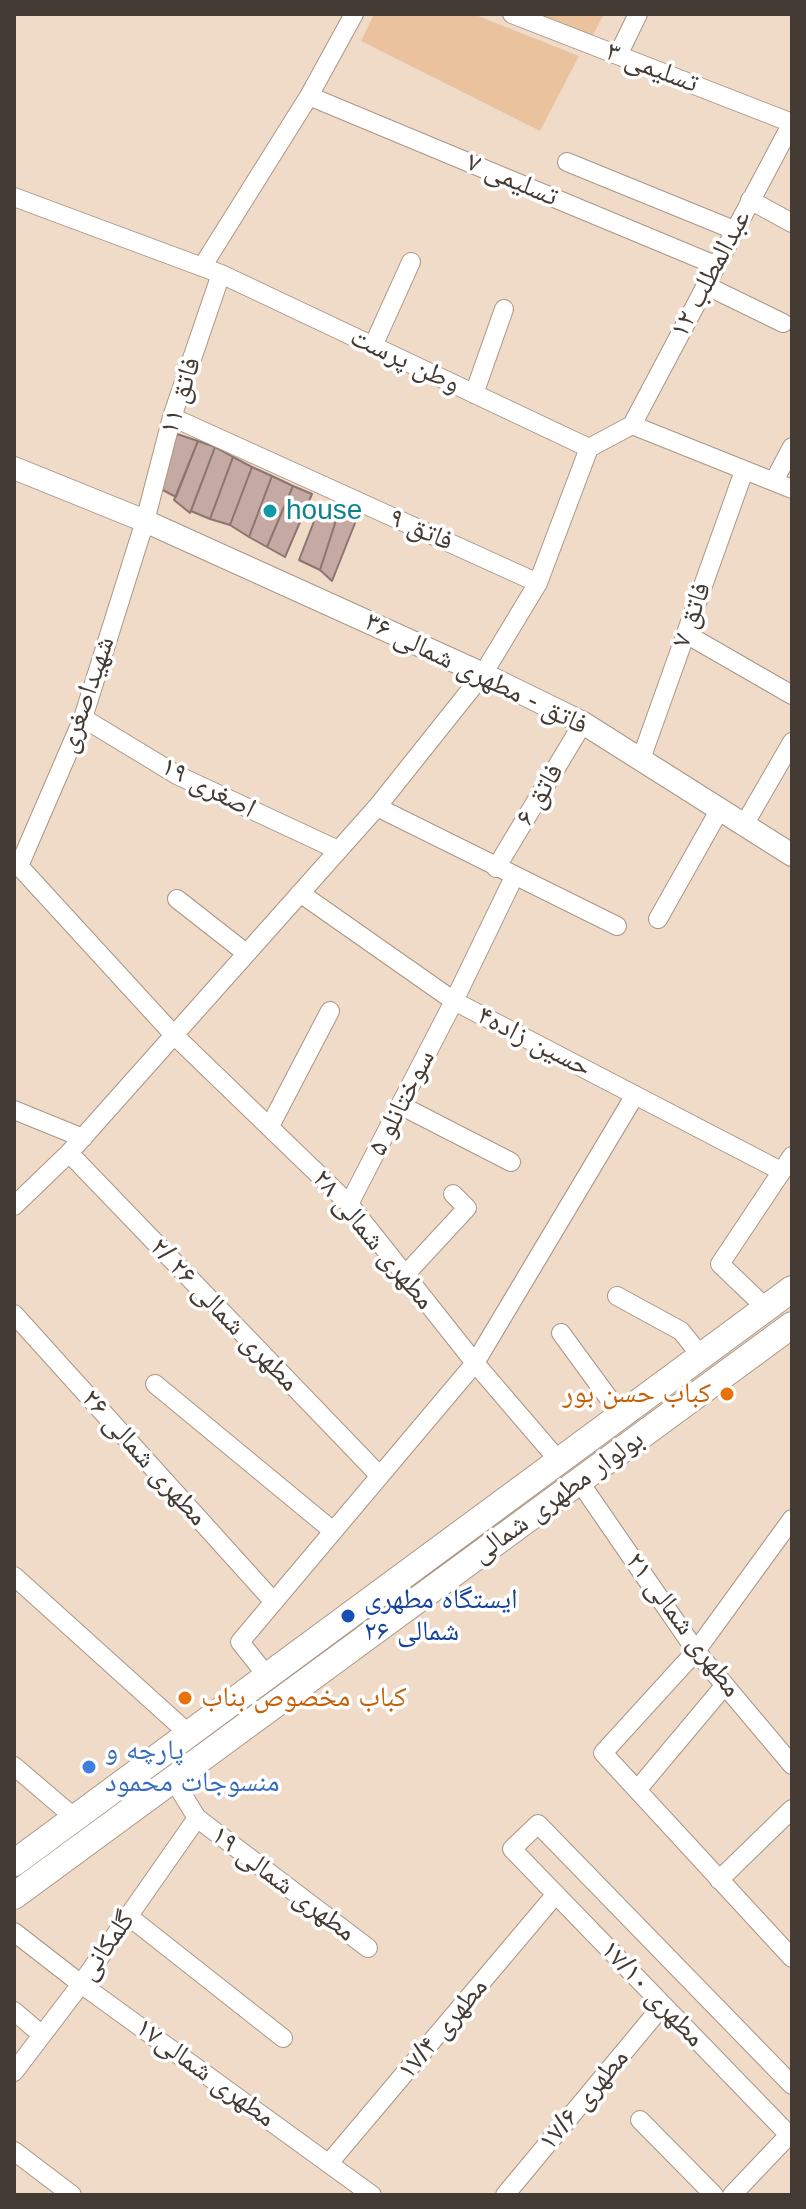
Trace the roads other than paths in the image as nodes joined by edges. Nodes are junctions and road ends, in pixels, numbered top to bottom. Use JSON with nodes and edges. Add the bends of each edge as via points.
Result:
{"nodes":[{"id":1,"x":354,"y":14,"type":"edge"},
{"id":2,"x":512,"y":14,"type":"edge"},
{"id":3,"x":638,"y":14,"type":"edge"},
{"id":4,"x":618,"y":55,"type":"junction"},
{"id":5,"x":309,"y":96,"type":"junction"},
{"id":6,"x":792,"y":123,"type":"edge"},
{"id":7,"x":567,"y":162,"type":"dead end"},
{"id":8,"x":14,"y":197,"type":"edge"},
{"id":9,"x":750,"y":200,"type":"junction"},
{"id":10,"x":792,"y":223,"type":"edge"},
{"id":11,"x":734,"y":230,"type":"junction"},
{"id":12,"x":411,"y":262,"type":"dead end"},
{"id":13,"x":715,"y":265,"type":"junction"},
{"id":14,"x":202,"y":267,"type":"junction"},
{"id":15,"x":221,"y":274,"type":"junction"},
{"id":16,"x":705,"y":285,"type":"junction"},
{"id":17,"x":504,"y":309,"type":"dead end"},
{"id":18,"x":783,"y":323,"type":"dead end"},
{"id":19,"x":373,"y":346,"type":"junction"},
{"id":20,"x":474,"y":394,"type":"junction"},
{"id":21,"x":172,"y":417,"type":"junction"},
{"id":22,"x":632,"y":425,"type":"junction"},
{"id":23,"x":792,"y":447,"type":"edge"},
{"id":24,"x":589,"y":448,"type":"junction"},
{"id":25,"x":14,"y":452,"type":"edge"},
{"id":26,"x":14,"y":468,"type":"edge"},
{"id":27,"x":744,"y":471,"type":"junction"},
{"id":28,"x":774,"y":481,"type":"junction"},
{"id":29,"x":792,"y":489,"type":"edge"},
{"id":30,"x":145,"y":521,"type":"junction"},
{"id":31,"x":538,"y":583,"type":"junction"},
{"id":32,"x":686,"y":634,"type":"junction"},
{"id":33,"x":483,"y":674,"type":"junction"},
{"id":34,"x":792,"y":695,"type":"edge"},
{"id":35,"x":83,"y":718,"type":"junction"},
{"id":36,"x":583,"y":723,"type":"junction"},
{"id":37,"x":792,"y":742,"type":"edge"},
{"id":38,"x":641,"y":759,"type":"junction"},
{"id":39,"x":377,"y":807,"type":"junction"},
{"id":40,"x":720,"y":809,"type":"junction"},
{"id":41,"x":744,"y":825,"type":"junction"},
{"id":42,"x":338,"y":850,"type":"junction"},
{"id":43,"x":792,"y":855,"type":"edge"},
{"id":44,"x":19,"y":866,"type":"joint"},
{"id":45,"x":496,"y":868,"type":"junction"},
{"id":46,"x":514,"y":877,"type":"junction"},
{"id":47,"x":300,"y":893,"type":"junction"},
{"id":48,"x":177,"y":899,"type":"dead end"},
{"id":49,"x":658,"y":919,"type":"dead end"},
{"id":50,"x":617,"y":926,"type":"dead end"},
{"id":51,"x":246,"y":953,"type":"junction"},
{"id":52,"x":454,"y":1001,"type":"junction"},
{"id":53,"x":330,"y":1011,"type":"dead end"},
{"id":54,"x":173,"y":1034,"type":"junction"},
{"id":55,"x":635,"y":1095,"type":"junction"},
{"id":56,"x":400,"y":1105,"type":"junction"},
{"id":57,"x":14,"y":1110,"type":"edge"},
{"id":58,"x":270,"y":1126,"type":"junction"},
{"id":59,"x":83,"y":1138,"type":"junction"},
{"id":60,"x":69,"y":1153,"type":"junction"},
{"id":61,"x":511,"y":1162,"type":"dead end"},
{"id":62,"x":787,"y":1164,"type":"edge"},
{"id":63,"x":453,"y":1194,"type":"dead end"},
{"id":64,"x":349,"y":1204,"type":"junction"},
{"id":65,"x":14,"y":1206,"type":"edge"},
{"id":66,"x":405,"y":1275,"type":"junction"},
{"id":67,"x":792,"y":1289,"type":"edge"},
{"id":68,"x":617,"y":1296,"type":"dead end"},
{"id":69,"x":766,"y":1308,"type":"junction"},
{"id":70,"x":14,"y":1314,"type":"edge"},
{"id":71,"x":791,"y":1328,"type":"edge"},
{"id":72,"x":561,"y":1333,"type":"dead end"},
{"id":73,"x":701,"y":1356,"type":"junction"},
{"id":74,"x":475,"y":1363,"type":"junction"},
{"id":75,"x":155,"y":1384,"type":"dead end"},
{"id":76,"x":621,"y":1415,"type":"junction"},
{"id":77,"x":559,"y":1461,"type":"junction"},
{"id":78,"x":380,"y":1476,"type":"junction"},
{"id":79,"x":579,"y":1481,"type":"junction"},
{"id":80,"x":792,"y":1519,"type":"edge"},
{"id":81,"x":333,"y":1531,"type":"junction"},
{"id":82,"x":14,"y":1576,"type":"edge"},
{"id":83,"x":274,"y":1602,"type":"junction"},
{"id":84,"x":696,"y":1651,"type":"junction"},
{"id":85,"x":267,"y":1676,"type":"junction"},
{"id":86,"x":725,"y":1685,"type":"junction"},
{"id":87,"x":189,"y":1734,"type":"junction"},
{"id":88,"x":792,"y":1765,"type":"edge"},
{"id":89,"x":14,"y":1766,"type":"edge"},
{"id":90,"x":173,"y":1779,"type":"junction"},
{"id":91,"x":637,"y":1790,"type":"junction"},
{"id":92,"x":792,"y":1809,"type":"edge"},
{"id":93,"x":75,"y":1818,"type":"junction"},
{"id":94,"x":197,"y":1818,"type":"junction"},
{"id":95,"x":14,"y":1863,"type":"edge"},
{"id":96,"x":719,"y":1880,"type":"junction"},
{"id":97,"x":556,"y":1894,"type":"junction"},
{"id":98,"x":14,"y":1896,"type":"edge"},
{"id":99,"x":127,"y":1915,"type":"junction"},
{"id":100,"x":14,"y":1932,"type":"edge"},
{"id":101,"x":788,"y":1946,"type":"edge"},
{"id":102,"x":368,"y":1948,"type":"dead end"},
{"id":103,"x":81,"y":1984,"type":"junction"},
{"id":104,"x":663,"y":2005,"type":"junction"},
{"id":105,"x":14,"y":2011,"type":"edge"},
{"id":106,"x":42,"y":2035,"type":"junction"},
{"id":107,"x":283,"y":2038,"type":"dead end"},
{"id":108,"x":14,"y":2072,"type":"edge"},
{"id":109,"x":792,"y":2085,"type":"edge"},
{"id":110,"x":640,"y":2120,"type":"dead end"},
{"id":111,"x":791,"y":2136,"type":"edge"},
{"id":112,"x":14,"y":2151,"type":"edge"},
{"id":113,"x":329,"y":2163,"type":"junction"},
{"id":114,"x":72,"y":2195,"type":"edge"},
{"id":115,"x":372,"y":2195,"type":"edge"},
{"id":116,"x":505,"y":2195,"type":"edge"},
{"id":117,"x":714,"y":2195,"type":"edge"},
{"id":118,"x":732,"y":2195,"type":"edge"}],
"edges":[{"from":1,"to":5,"type":"street"},
{"from":2,"to":4,"type":"street","name":"تسلیمی ۳"},
{"from":3,"to":4,"type":"street"},
{"from":4,"to":6,"type":"street","name":"تسلیمی ۳"},
{"from":5,"to":13,"type":"street","name":"تسلیمی ۷"},
{"from":5,"to":14,"type":"street"},
{"from":6,"to":9,"type":"street","name":"عبدالمطلب ۱۲"},
{"from":7,"to":11,"type":"street"},
{"from":8,"to":14,"type":"street","name":"وطن پرست"},
{"from":9,"to":10,"type":"street"},
{"from":9,"to":11,"type":"street","name":"عبدالمطلب ۱۲"},
{"from":11,"to":13,"type":"street","name":"عبدالمطلب ۱۲"},
{"from":12,"to":19,"type":"street"},
{"from":13,"to":16,"type":"street","name":"عبدالمطلب ۱۲"},
{"from":14,"to":15,"type":"street","name":"وطن پرست"},
{"from":15,"to":19,"type":"street","name":"وطن پرست"},
{"from":15,"to":21,"type":"street","name":"فاتق ۱۱"},
{"from":16,"to":18,"type":"street"},
{"from":16,"to":22,"type":"street","name":"عبدالمطلب ۱۲"},
{"from":17,"to":20,"type":"street"},
{"from":19,"to":20,"type":"street","name":"وطن پرست"},
{"from":20,"to":24,"type":"street","name":"وطن پرست"},
{"from":21,"to":30,"type":"street","name":"فاتق ۱۱"},
{"from":21,"to":31,"type":"street","name":"فاتق ۹"},
{"from":22,"to":24,"type":"street"},
{"from":22,"to":27,"type":"street"},
{"from":23,"to":28,"type":"street"},
{"from":24,"to":31,"type":"street"},
{"from":25,"to":30,"type":"street"},
{"from":26,"to":30,"type":"street"},
{"from":27,"to":28,"type":"street"},
{"from":27,"to":32,"type":"street","name":"فاتق ۷"},
{"from":28,"to":29,"type":"street"},
{"from":30,"to":33,"type":"street","name":"فاتق - مطهری شمالی ۳۶"},
{"from":30,"to":35,"type":"street","name":"شهیداصغری"},
{"from":31,"to":33,"type":"street"},
{"from":32,"to":34,"type":"street"},
{"from":32,"to":38,"type":"street","name":"فاتق ۷"},
{"from":33,"to":36,"type":"street","name":"فاتق - مطهری شمالی ۳۶"},
{"from":33,"to":39,"type":"street"},
{"from":35,"to":42,"type":"street","name":"اصغری ۱۹","via":[[177,775]]},
{"from":35,"to":44,"type":"street","name":"شهیداصغری"},
{"from":36,"to":38,"type":"street","name":"فاتق - مطهری شمالی ۳۶"},
{"from":36,"to":45,"type":"street","name":"فاتق ۶"},
{"from":37,"to":41,"type":"street"},
{"from":38,"to":40,"type":"street","name":"فاتق - مطهری شمالی ۳۶"},
{"from":39,"to":42,"type":"street"},
{"from":39,"to":45,"type":"street"},
{"from":40,"to":41,"type":"street","name":"فاتق - مطهری شمالی ۳۶"},
{"from":40,"to":49,"type":"street"},
{"from":41,"to":43,"type":"street","name":"فاتق - مطهری شمالی ۳۶"},
{"from":42,"to":47,"type":"street"},
{"from":44,"to":54,"type":"street","name":"مطهری شمالی ۲۸"},
{"from":45,"to":46,"type":"street"},
{"from":46,"to":50,"type":"street"},
{"from":46,"to":52,"type":"street","name":"سوختانلو ۵"},
{"from":47,"to":51,"type":"street"},
{"from":47,"to":52,"type":"street","name":"حسین زاده۴"},
{"from":48,"to":51,"type":"street"},
{"from":51,"to":54,"type":"street"},
{"from":52,"to":55,"type":"street","name":"حسین زاده۴"},
{"from":52,"to":56,"type":"street","name":"سوختانلو ۵"},
{"from":53,"to":58,"type":"street"},
{"from":54,"to":58,"type":"street","name":"مطهری شمالی ۲۸"},
{"from":54,"to":59,"type":"street"},
{"from":55,"to":62,"type":"street","name":"حسین زاده۴"},
{"from":55,"to":74,"type":"street"},
{"from":56,"to":61,"type":"street"},
{"from":56,"to":64,"type":"street","name":"سوختانلو ۵"},
{"from":57,"to":59,"type":"street"},
{"from":58,"to":64,"type":"street","name":"مطهری شمالی ۲۸"},
{"from":59,"to":60,"type":"street"},
{"from":60,"to":65,"type":"street"},
{"from":60,"to":78,"type":"street","name":"مطهری شمالی ۲۶ /۲"},
{"from":62,"to":69,"type":"street","via":[[720,1264]]},
{"from":63,"to":66,"type":"street","via":[[467,1208]]},
{"from":64,"to":66,"type":"street","name":"مطهری شمالی ۲۸"},
{"from":66,"to":74,"type":"street","name":"مطهری شمالی ۲۸"},
{"from":67,"to":69,"type":"main road","name":"بولوار مطهری شمالی"},
{"from":68,"to":73,"type":"street","via":[[681,1331]]},
{"from":69,"to":73,"type":"main road","name":"بولوار مطهری شمالی"},
{"from":70,"to":83,"type":"street","name":"مطهری شمالی ۲۶"},
{"from":71,"to":79,"type":"main road","name":"بولوار مطهری شمالی"},
{"from":72,"to":76,"type":"street"},
{"from":73,"to":76,"type":"main road","name":"بولوار مطهری شمالی"},
{"from":74,"to":77,"type":"street","name":"مطهری شمالی ۲۸"},
{"from":74,"to":78,"type":"street"},
{"from":75,"to":81,"type":"street"},
{"from":76,"to":77,"type":"main road","name":"بولوار مطهری شمالی"},
{"from":77,"to":85,"type":"main road","name":"بولوار مطهری شمالی"},
{"from":78,"to":81,"type":"street"},
{"from":79,"to":84,"type":"street","name":"مطهری شمالی ۲۱"},
{"from":79,"to":90,"type":"main road","name":"بولوار مطهری شمالی"},
{"from":80,"to":84,"type":"street"},
{"from":81,"to":83,"type":"street"},
{"from":82,"to":87,"type":"street"},
{"from":83,"to":85,"type":"street","via":[[240,1642]]},
{"from":84,"to":86,"type":"street","name":"مطهری شمالی ۲۱"},
{"from":84,"to":91,"type":"street","via":[[603,1753]]},
{"from":85,"to":87,"type":"main road","name":"بولوار مطهری شمالی"},
{"from":86,"to":88,"type":"street","name":"مطهری شمالی ۲۱"},
{"from":86,"to":91,"type":"street"},
{"from":87,"to":93,"type":"main road","name":"بولوار مطهری شمالی"},
{"from":89,"to":93,"type":"street"},
{"from":90,"to":94,"type":"street","name":"مطهری شمالی ۱۹"},
{"from":90,"to":98,"type":"main road","name":"بولوار مطهری شمالی"},
{"from":91,"to":96,"type":"street"},
{"from":92,"to":96,"type":"street"},
{"from":93,"to":95,"type":"main road","name":"بولوار مطهری شمالی"},
{"from":94,"to":99,"type":"street","name":"گلمکانی"},
{"from":94,"to":102,"type":"street","name":"مطهری شمالی ۱۹"},
{"from":96,"to":101,"type":"street"},
{"from":97,"to":104,"type":"street","name":"مطهری ۱۷/۱۰"},
{"from":97,"to":109,"type":"street","name":"مطهری ۱۷/۱۰","via":[[512,1849],[538,1824]]},
{"from":97,"to":113,"type":"street","name":"مطهری ۱۷/۴"},
{"from":99,"to":103,"type":"street","name":"گلمکانی"},
{"from":99,"to":107,"type":"street"},
{"from":100,"to":103,"type":"street","name":"مطهری شمالی۱۷"},
{"from":103,"to":106,"type":"street","name":"گلمکانی"},
{"from":103,"to":113,"type":"street","name":"مطهری شمالی۱۷"},
{"from":104,"to":111,"type":"street","name":"مطهری ۱۷/۱۰"},
{"from":104,"to":116,"type":"street","name":"مطهری ۱۷/۶"},
{"from":105,"to":106,"type":"street"},
{"from":106,"to":108,"type":"street","name":"گلمکانی"},
{"from":110,"to":117,"type":"street"},
{"from":111,"to":118,"type":"street"},
{"from":112,"to":114,"type":"street"},
{"from":113,"to":115,"type":"street","name":"مطهری شمالی۱۷"}]}
